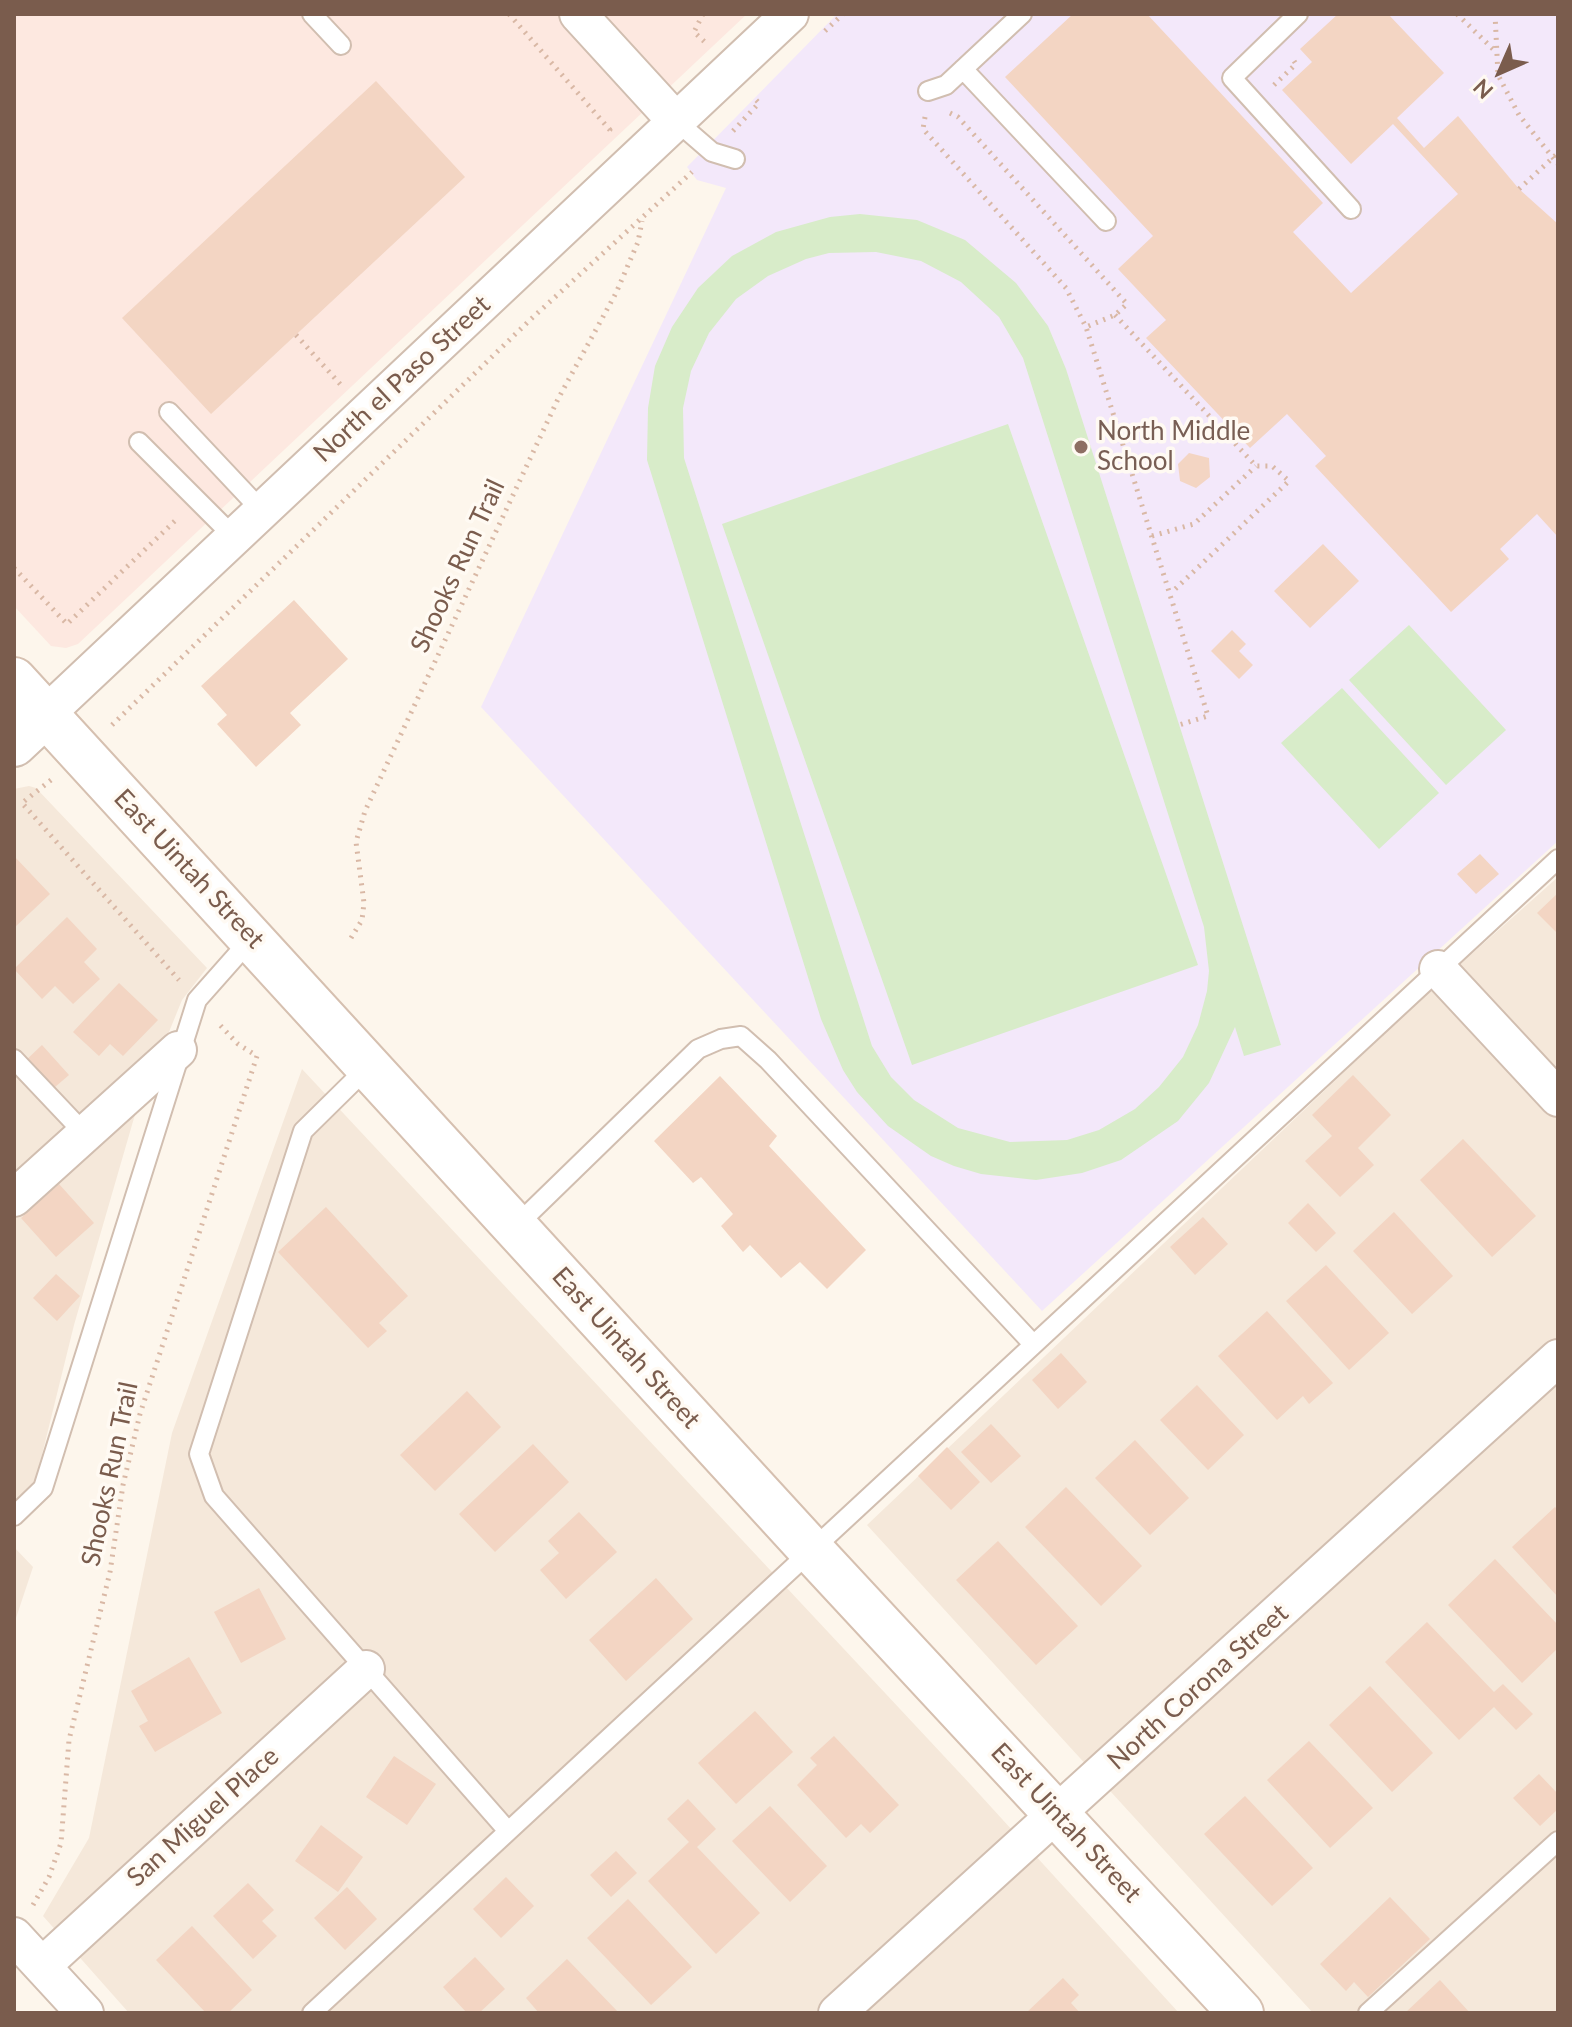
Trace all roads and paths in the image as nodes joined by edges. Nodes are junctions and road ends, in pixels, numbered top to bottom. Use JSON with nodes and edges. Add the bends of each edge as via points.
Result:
{"nodes":[{"id":1,"x":509,"y":14,"type":"edge"},
{"id":2,"x":578,"y":14,"type":"edge"},
{"id":3,"x":790,"y":14,"type":"edge"},
{"id":4,"x":1022,"y":14,"type":"edge"},
{"id":5,"x":1298,"y":14,"type":"edge"},
{"id":6,"x":1457,"y":14,"type":"edge"},
{"id":7,"x":1495,"y":14,"type":"edge"},
{"id":8,"x":704,"y":15,"type":"edge"},
{"id":9,"x":321,"y":17,"type":"edge"},
{"id":10,"x":694,"y":32,"type":"dead end"},
{"id":11,"x":341,"y":45,"type":"dead end"},
{"id":12,"x":1494,"y":50,"type":"junction"},
{"id":13,"x":963,"y":69,"type":"junction"},
{"id":14,"x":928,"y":91,"type":"joint"},
{"id":15,"x":944,"y":110,"type":"dead end"},
{"id":16,"x":675,"y":120,"type":"junction"},
{"id":17,"x":933,"y":120,"type":"dead end"},
{"id":18,"x":923,"y":129,"type":"junction"},
{"id":19,"x":599,"y":141,"type":"dead end"},
{"id":20,"x":1558,"y":153,"type":"edge"},
{"id":21,"x":1552,"y":158,"type":"junction"},
{"id":22,"x":735,"y":159,"type":"dead end"},
{"id":23,"x":1558,"y":164,"type":"edge"},
{"id":24,"x":1519,"y":189,"type":"dead end"},
{"id":25,"x":1351,"y":209,"type":"dead end"},
{"id":26,"x":1106,"y":221,"type":"dead end"},
{"id":27,"x":1115,"y":315,"type":"junction"},
{"id":28,"x":1086,"y":327,"type":"junction"},
{"id":29,"x":296,"y":335,"type":"dead end"},
{"id":30,"x":352,"y":374,"type":"dead end"},
{"id":31,"x":341,"y":385,"type":"junction"},
{"id":32,"x":329,"y":396,"type":"dead end"},
{"id":33,"x":169,"y":412,"type":"dead end"},
{"id":34,"x":139,"y":442,"type":"dead end"},
{"id":35,"x":1256,"y":466,"type":"junction"},
{"id":36,"x":196,"y":500,"type":"junction"},
{"id":37,"x":262,"y":511,"type":"junction"},
{"id":38,"x":1152,"y":536,"type":"junction"},
{"id":39,"x":234,"y":537,"type":"junction"},
{"id":40,"x":14,"y":568,"type":"edge"},
{"id":41,"x":1171,"y":593,"type":"junction"},
{"id":42,"x":14,"y":680,"type":"edge"},
{"id":43,"x":45,"y":715,"type":"junction"},
{"id":44,"x":1179,"y":725,"type":"dead end"},
{"id":45,"x":14,"y":744,"type":"edge"},
{"id":46,"x":81,"y":752,"type":"junction"},
{"id":47,"x":1558,"y":859,"type":"edge"},
{"id":48,"x":252,"y":937,"type":"junction"},
{"id":49,"x":351,"y":938,"type":"dead end"},
{"id":50,"x":1438,"y":969,"type":"junction"},
{"id":51,"x":197,"y":1000,"type":"junction"},
{"id":52,"x":178,"y":1050,"type":"junction"},
{"id":53,"x":14,"y":1059,"type":"edge"},
{"id":54,"x":370,"y":1066,"type":"junction"},
{"id":55,"x":1558,"y":1098,"type":"edge"},
{"id":56,"x":85,"y":1134,"type":"junction"},
{"id":57,"x":14,"y":1198,"type":"edge"},
{"id":58,"x":516,"y":1226,"type":"junction"},
{"id":59,"x":1033,"y":1344,"type":"junction"},
{"id":60,"x":1558,"y":1358,"type":"edge"},
{"id":61,"x":14,"y":1516,"type":"edge"},
{"id":62,"x":811,"y":1550,"type":"junction"},
{"id":63,"x":366,"y":1669,"type":"junction"},
{"id":64,"x":1059,"y":1814,"type":"junction"},
{"id":65,"x":508,"y":1831,"type":"junction"},
{"id":66,"x":1558,"y":1841,"type":"edge"},
{"id":67,"x":23,"y":1921,"type":"edge"},
{"id":68,"x":42,"y":1966,"type":"junction"},
{"id":69,"x":85,"y":2013,"type":"edge"},
{"id":70,"x":312,"y":2013,"type":"edge"},
{"id":71,"x":837,"y":2013,"type":"edge"},
{"id":72,"x":1241,"y":2013,"type":"edge"},
{"id":73,"x":1368,"y":2013,"type":"edge"}],
"edges":[{"from":1,"to":19,"type":"path","via":[[610,130]]},
{"from":2,"to":16,"type":"street"},
{"from":3,"to":16,"type":"street","name":"North el Paso Street"},
{"from":4,"to":13,"type":"lane"},
{"from":5,"to":25,"type":"lane","via":[[1232,78]]},
{"from":6,"to":12,"type":"path"},
{"from":7,"to":12,"type":"path"},
{"from":8,"to":10,"type":"path"},
{"from":9,"to":11,"type":"lane"},
{"from":12,"to":21,"type":"path","via":[[1508,97]]},
{"from":13,"to":14,"type":"lane","via":[[946,85]]},
{"from":13,"to":26,"type":"lane"},
{"from":14,"to":18,"type":"path"},
{"from":15,"to":27,"type":"path","via":[[958,117],[1127,304]]},
{"from":16,"to":22,"type":"lane","via":[[712,152]]},
{"from":16,"to":37,"type":"street","name":"North el Paso Street"},
{"from":17,"to":18,"type":"path"},
{"from":18,"to":28,"type":"path","via":[[1066,288]]},
{"from":20,"to":21,"type":"path"},
{"from":21,"to":23,"type":"path"},
{"from":21,"to":24,"type":"path"},
{"from":27,"to":28,"type":"path"},
{"from":27,"to":35,"type":"path"},
{"from":28,"to":38,"type":"path"},
{"from":29,"to":31,"type":"path"},
{"from":30,"to":31,"type":"path"},
{"from":31,"to":32,"type":"path"},
{"from":33,"to":37,"type":"lane"},
{"from":34,"to":36,"type":"lane"},
{"from":35,"to":38,"type":"path","via":[[1194,524]]},
{"from":35,"to":41,"type":"path","via":[[1272,466],[1289,481]]},
{"from":36,"to":39,"type":"lane"},
{"from":36,"to":40,"type":"path","via":[[67,624]]},
{"from":37,"to":39,"type":"street","name":"North el Paso Street"},
{"from":38,"to":41,"type":"path"},
{"from":39,"to":43,"type":"street","name":"North el Paso Street"},
{"from":41,"to":44,"type":"path","via":[[1208,716]]},
{"from":42,"to":43,"type":"main road","name":"East Uintah Street"},
{"from":43,"to":45,"type":"main road","name":"North el Paso Street"},
{"from":43,"to":46,"type":"main road","name":"East Uintah Street"},
{"from":46,"to":48,"type":"main road","name":"East Uintah Street"},
{"from":46,"to":49,"type":"path","name":"Shooks Run Trail","via":[[138,703],[531,319],[642,220],[616,293],[558,399],[365,811],[356,842],[364,903],[362,920]]},
{"from":46,"to":51,"type":"path","via":[[22,803]]},
{"from":47,"to":50,"type":"lane"},
{"from":48,"to":51,"type":"lane"},
{"from":48,"to":54,"type":"main road","name":"East Uintah Street"},
{"from":50,"to":55,"type":"street"},
{"from":50,"to":59,"type":"lane"},
{"from":51,"to":52,"type":"lane"},
{"from":51,"to":67,"type":"path","name":"Shooks Run Trail","via":[[238,1044],[257,1056],[140,1414],[110,1572],[69,1740],[61,1843],[49,1877]]},
{"from":52,"to":56,"type":"street"},
{"from":52,"to":61,"type":"lane","via":[[43,1488]]},
{"from":53,"to":56,"type":"lane"},
{"from":54,"to":58,"type":"main road","name":"East Uintah Street"},
{"from":54,"to":63,"type":"lane","via":[[303,1131],[199,1454],[214,1496]]},
{"from":56,"to":57,"type":"street"},
{"from":58,"to":59,"type":"lane","via":[[698,1049],[741,1036]]},
{"from":58,"to":62,"type":"main road","name":"East Uintah Street"},
{"from":59,"to":62,"type":"lane"},
{"from":60,"to":64,"type":"street","name":"North Corona Street"},
{"from":62,"to":64,"type":"main road","name":"East Uintah Street"},
{"from":62,"to":65,"type":"lane"},
{"from":63,"to":65,"type":"lane"},
{"from":63,"to":68,"type":"street","name":"San Miguel Place"},
{"from":64,"to":71,"type":"street","name":"North Corona Street"},
{"from":64,"to":72,"type":"main road","name":"East Uintah Street"},
{"from":65,"to":70,"type":"lane"},
{"from":66,"to":73,"type":"lane"},
{"from":67,"to":68,"type":"street"},
{"from":68,"to":69,"type":"street"}]}
